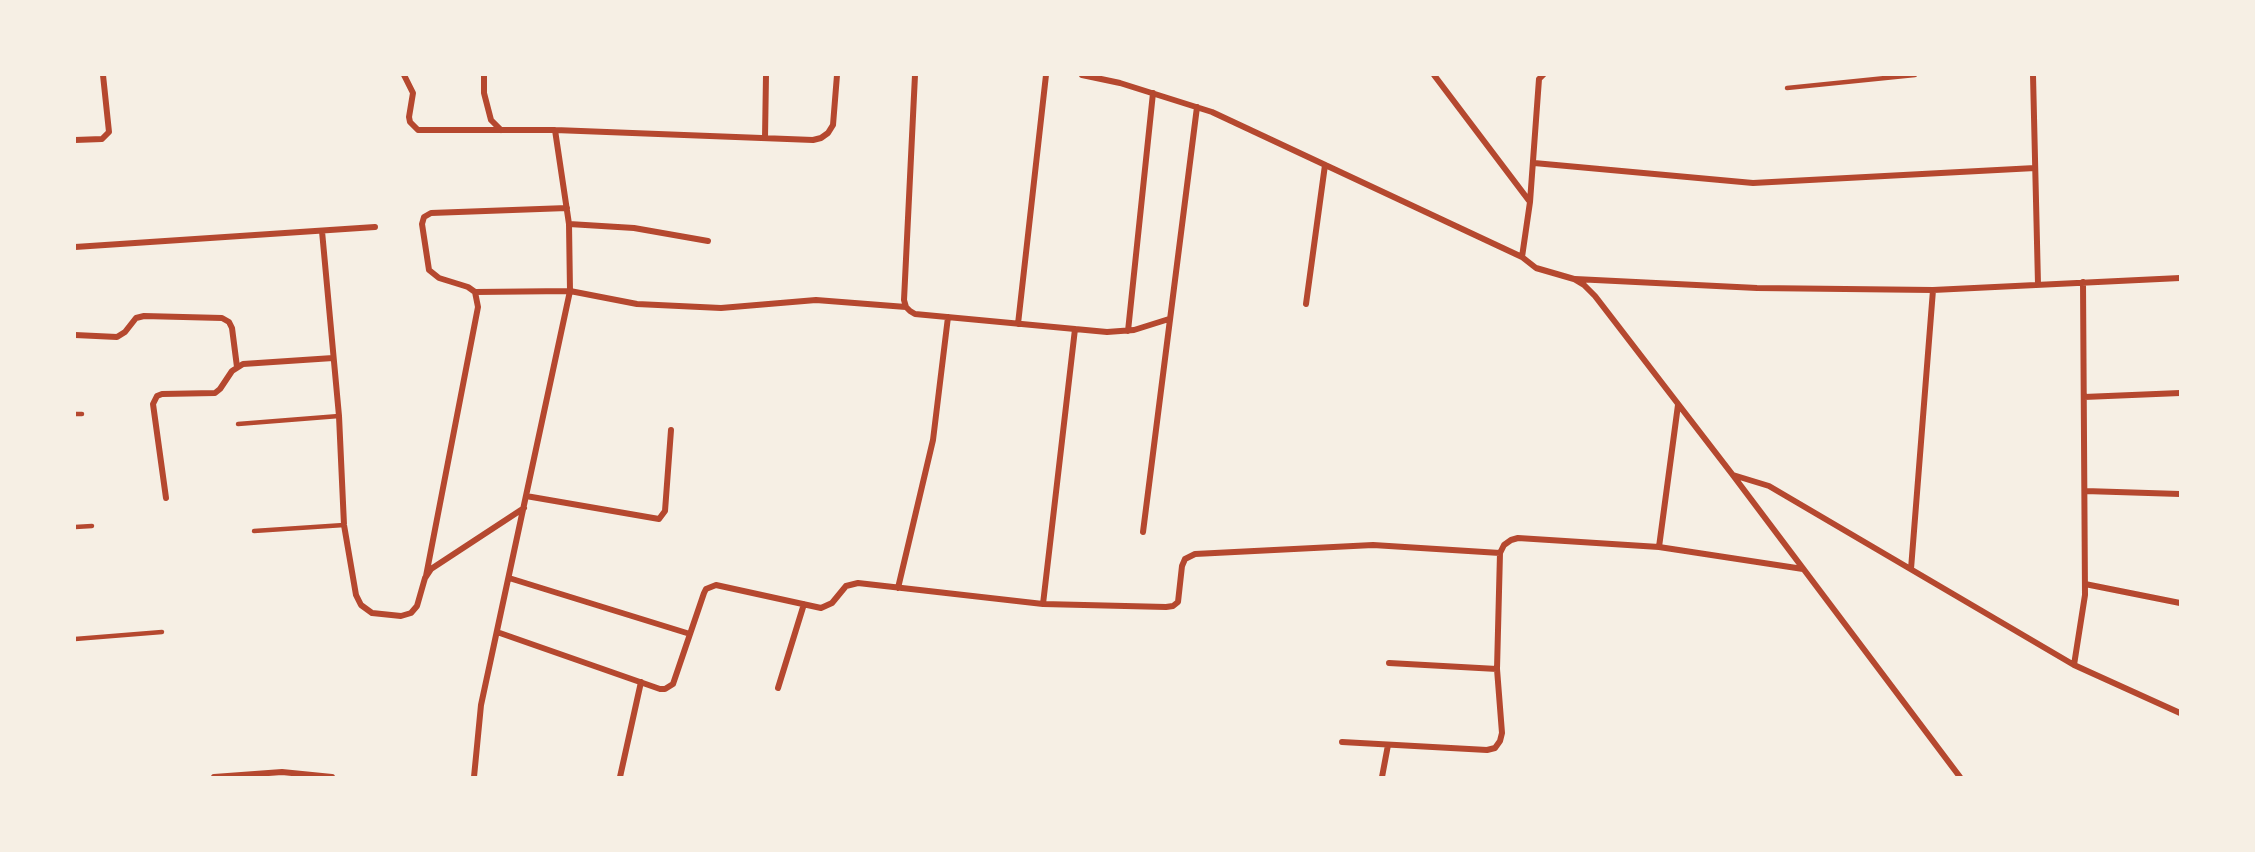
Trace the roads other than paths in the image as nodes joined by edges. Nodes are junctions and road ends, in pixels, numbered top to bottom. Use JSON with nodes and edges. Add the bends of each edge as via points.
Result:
{"nodes":[{"id":1,"x":103,"y":75,"type":"edge"},
{"id":2,"x":404,"y":75,"type":"edge"},
{"id":3,"x":484,"y":75,"type":"edge"},
{"id":4,"x":766,"y":75,"type":"edge"},
{"id":5,"x":837,"y":75,"type":"edge"},
{"id":6,"x":915,"y":75,"type":"edge"},
{"id":7,"x":1046,"y":75,"type":"edge"},
{"id":8,"x":1082,"y":75,"type":"edge"},
{"id":9,"x":1434,"y":75,"type":"edge"},
{"id":10,"x":1543,"y":75,"type":"edge"},
{"id":11,"x":1915,"y":75,"type":"edge"},
{"id":12,"x":2033,"y":75,"type":"edge"},
{"id":13,"x":1108,"y":78,"type":"edge"},
{"id":14,"x":1787,"y":88,"type":"dead end"},
{"id":15,"x":1153,"y":93,"type":"junction"},
{"id":16,"x":1197,"y":107,"type":"junction"},
{"id":17,"x":501,"y":130,"type":"junction"},
{"id":18,"x":555,"y":130,"type":"junction"},
{"id":19,"x":765,"y":138,"type":"junction"},
{"id":20,"x":75,"y":140,"type":"edge"},
{"id":21,"x":1534,"y":163,"type":"junction"},
{"id":22,"x":1325,"y":165,"type":"junction"},
{"id":23,"x":2035,"y":168,"type":"junction"},
{"id":24,"x":1530,"y":202,"type":"junction"},
{"id":25,"x":567,"y":208,"type":"junction"},
{"id":26,"x":569,"y":224,"type":"junction"},
{"id":27,"x":375,"y":227,"type":"dead end"},
{"id":28,"x":322,"y":231,"type":"junction"},
{"id":29,"x":708,"y":241,"type":"dead end"},
{"id":30,"x":75,"y":247,"type":"edge"},
{"id":31,"x":1522,"y":257,"type":"junction"},
{"id":32,"x":2180,"y":278,"type":"edge"},
{"id":33,"x":1574,"y":279,"type":"junction"},
{"id":34,"x":2084,"y":282,"type":"junction"},
{"id":35,"x":2038,"y":284,"type":"junction"},
{"id":36,"x":1933,"y":290,"type":"junction"},
{"id":37,"x":570,"y":291,"type":"junction"},
{"id":38,"x":475,"y":292,"type":"junction"},
{"id":39,"x":1306,"y":304,"type":"dead end"},
{"id":40,"x":906,"y":307,"type":"junction"},
{"id":41,"x":948,"y":317,"type":"junction"},
{"id":42,"x":1170,"y":319,"type":"junction"},
{"id":43,"x":1018,"y":324,"type":"junction"},
{"id":44,"x":1075,"y":329,"type":"junction"},
{"id":45,"x":1128,"y":331,"type":"junction"},
{"id":46,"x":75,"y":335,"type":"edge"},
{"id":47,"x":333,"y":358,"type":"junction"},
{"id":48,"x":237,"y":367,"type":"junction"},
{"id":49,"x":2180,"y":393,"type":"edge"},
{"id":50,"x":2084,"y":397,"type":"junction"},
{"id":51,"x":1678,"y":405,"type":"junction"},
{"id":52,"x":75,"y":414,"type":"edge"},
{"id":53,"x":82,"y":414,"type":"dead end"},
{"id":54,"x":339,"y":416,"type":"junction"},
{"id":55,"x":238,"y":424,"type":"dead end"},
{"id":56,"x":671,"y":430,"type":"dead end"},
{"id":57,"x":1732,"y":474,"type":"junction"},
{"id":58,"x":2085,"y":491,"type":"junction"},
{"id":59,"x":2180,"y":494,"type":"edge"},
{"id":60,"x":526,"y":496,"type":"junction"},
{"id":61,"x":166,"y":498,"type":"dead end"},
{"id":62,"x":524,"y":508,"type":"junction"},
{"id":63,"x":344,"y":525,"type":"junction"},
{"id":64,"x":92,"y":526,"type":"dead end"},
{"id":65,"x":75,"y":527,"type":"edge"},
{"id":66,"x":254,"y":531,"type":"dead end"},
{"id":67,"x":1143,"y":532,"type":"dead end"},
{"id":68,"x":1659,"y":547,"type":"junction"},
{"id":69,"x":1500,"y":553,"type":"junction"},
{"id":70,"x":1911,"y":569,"type":"junction"},
{"id":71,"x":1804,"y":570,"type":"junction"},
{"id":72,"x":425,"y":578,"type":"junction"},
{"id":73,"x":509,"y":578,"type":"junction"},
{"id":74,"x":2085,"y":584,"type":"junction"},
{"id":75,"x":898,"y":588,"type":"junction"},
{"id":76,"x":2180,"y":603,"type":"edge"},
{"id":77,"x":804,"y":604,"type":"junction"},
{"id":78,"x":1043,"y":604,"type":"junction"},
{"id":79,"x":162,"y":632,"type":"dead end"},
{"id":80,"x":497,"y":632,"type":"junction"},
{"id":81,"x":690,"y":634,"type":"junction"},
{"id":82,"x":75,"y":639,"type":"edge"},
{"id":83,"x":1389,"y":663,"type":"dead end"},
{"id":84,"x":2074,"y":665,"type":"junction"},
{"id":85,"x":1497,"y":669,"type":"junction"},
{"id":86,"x":641,"y":682,"type":"junction"},
{"id":87,"x":778,"y":688,"type":"dead end"},
{"id":88,"x":2180,"y":713,"type":"edge"},
{"id":89,"x":1342,"y":742,"type":"dead end"},
{"id":90,"x":1388,"y":745,"type":"junction"},
{"id":91,"x":214,"y":777,"type":"edge"},
{"id":92,"x":332,"y":777,"type":"edge"},
{"id":93,"x":474,"y":777,"type":"edge"},
{"id":94,"x":620,"y":777,"type":"edge"},
{"id":95,"x":1382,"y":777,"type":"edge"},
{"id":96,"x":1960,"y":777,"type":"edge"}],
"edges":[{"from":1,"to":20,"type":"street","via":[[109,132],[102,139]]},
{"from":2,"to":17,"type":"street","via":[[413,93],[409,117],[415,129]]},
{"from":3,"to":17,"type":"street","via":[[491,120]]},
{"from":4,"to":19,"type":"street"},
{"from":5,"to":19,"type":"street","via":[[828,133],[813,140]]},
{"from":6,"to":40,"type":"street"},
{"from":7,"to":43,"type":"street"},
{"from":8,"to":13,"type":"street"},
{"from":9,"to":24,"type":"street"},
{"from":10,"to":21,"type":"street","via":[[1539,80]]},
{"from":11,"to":14,"type":"lane"},
{"from":12,"to":23,"type":"street"},
{"from":13,"to":15,"type":"street"},
{"from":15,"to":16,"type":"street"},
{"from":15,"to":45,"type":"street"},
{"from":16,"to":22,"type":"street"},
{"from":16,"to":42,"type":"street"},
{"from":17,"to":18,"type":"street"},
{"from":18,"to":19,"type":"street"},
{"from":18,"to":25,"type":"street"},
{"from":21,"to":23,"type":"street","via":[[1753,183]]},
{"from":21,"to":24,"type":"street"},
{"from":22,"to":31,"type":"street"},
{"from":22,"to":39,"type":"street"},
{"from":23,"to":35,"type":"street"},
{"from":24,"to":31,"type":"street"},
{"from":25,"to":26,"type":"street"},
{"from":25,"to":38,"type":"street","via":[[431,213],[424,217],[429,270]]},
{"from":26,"to":29,"type":"street","via":[[634,228]]},
{"from":26,"to":37,"type":"street"},
{"from":27,"to":28,"type":"street"},
{"from":28,"to":30,"type":"street"},
{"from":28,"to":47,"type":"street"},
{"from":31,"to":33,"type":"street","via":[[1536,268]]},
{"from":32,"to":34,"type":"street"},
{"from":33,"to":36,"type":"street","via":[[1757,288]]},
{"from":33,"to":51,"type":"street","via":[[1595,296]]},
{"from":34,"to":35,"type":"street"},
{"from":34,"to":50,"type":"street"},
{"from":35,"to":36,"type":"street"},
{"from":36,"to":70,"type":"street"},
{"from":37,"to":38,"type":"street"},
{"from":37,"to":40,"type":"street","via":[[637,304],[721,308],[816,300]]},
{"from":37,"to":60,"type":"street"},
{"from":38,"to":72,"type":"street","via":[[478,306]]},
{"from":40,"to":41,"type":"street","via":[[915,314]]},
{"from":41,"to":43,"type":"street"},
{"from":41,"to":75,"type":"street","via":[[933,440]]},
{"from":42,"to":45,"type":"street"},
{"from":42,"to":67,"type":"street"},
{"from":43,"to":44,"type":"street"},
{"from":44,"to":45,"type":"street"},
{"from":44,"to":78,"type":"street"},
{"from":46,"to":48,"type":"street","via":[[117,337],[136,318],[144,316],[222,318],[232,328]]},
{"from":47,"to":48,"type":"street"},
{"from":47,"to":54,"type":"street"},
{"from":48,"to":61,"type":"street","via":[[215,393],[162,394],[154,399]]},
{"from":49,"to":50,"type":"street"},
{"from":50,"to":58,"type":"street"},
{"from":51,"to":57,"type":"street"},
{"from":51,"to":68,"type":"street"},
{"from":52,"to":53,"type":"lane"},
{"from":54,"to":55,"type":"lane"},
{"from":54,"to":63,"type":"street"},
{"from":56,"to":60,"type":"street","via":[[665,511],[659,519]]},
{"from":57,"to":70,"type":"street","via":[[1769,486]]},
{"from":57,"to":71,"type":"street"},
{"from":58,"to":59,"type":"street"},
{"from":58,"to":74,"type":"street"},
{"from":60,"to":62,"type":"street"},
{"from":62,"to":72,"type":"street","via":[[431,569]]},
{"from":62,"to":73,"type":"street"},
{"from":63,"to":66,"type":"lane"},
{"from":63,"to":72,"type":"street","via":[[356,595],[372,613],[411,613]]},
{"from":64,"to":65,"type":"lane"},
{"from":68,"to":69,"type":"street","via":[[1518,538],[1504,545]]},
{"from":68,"to":71,"type":"street"},
{"from":69,"to":78,"type":"street","via":[[1373,544],[1196,554],[1185,559],[1180,595],[1173,606]]},
{"from":69,"to":85,"type":"street"},
{"from":70,"to":84,"type":"street"},
{"from":71,"to":96,"type":"street"},
{"from":73,"to":80,"type":"street"},
{"from":73,"to":81,"type":"street"},
{"from":74,"to":76,"type":"street"},
{"from":74,"to":84,"type":"street"},
{"from":75,"to":77,"type":"street","via":[[851,584],[827,607]]},
{"from":75,"to":78,"type":"street"},
{"from":77,"to":81,"type":"street","via":[[711,586],[704,592]]},
{"from":77,"to":87,"type":"street"},
{"from":79,"to":82,"type":"lane"},
{"from":80,"to":86,"type":"street"},
{"from":80,"to":93,"type":"street","via":[[481,705]]},
{"from":81,"to":86,"type":"street","via":[[669,687],[660,689]]},
{"from":83,"to":85,"type":"street"},
{"from":84,"to":88,"type":"street"},
{"from":85,"to":90,"type":"street","via":[[1502,733],[1495,748]]},
{"from":86,"to":94,"type":"street"},
{"from":89,"to":90,"type":"street"},
{"from":90,"to":95,"type":"street"},
{"from":91,"to":92,"type":"street","via":[[282,772]]}]}
